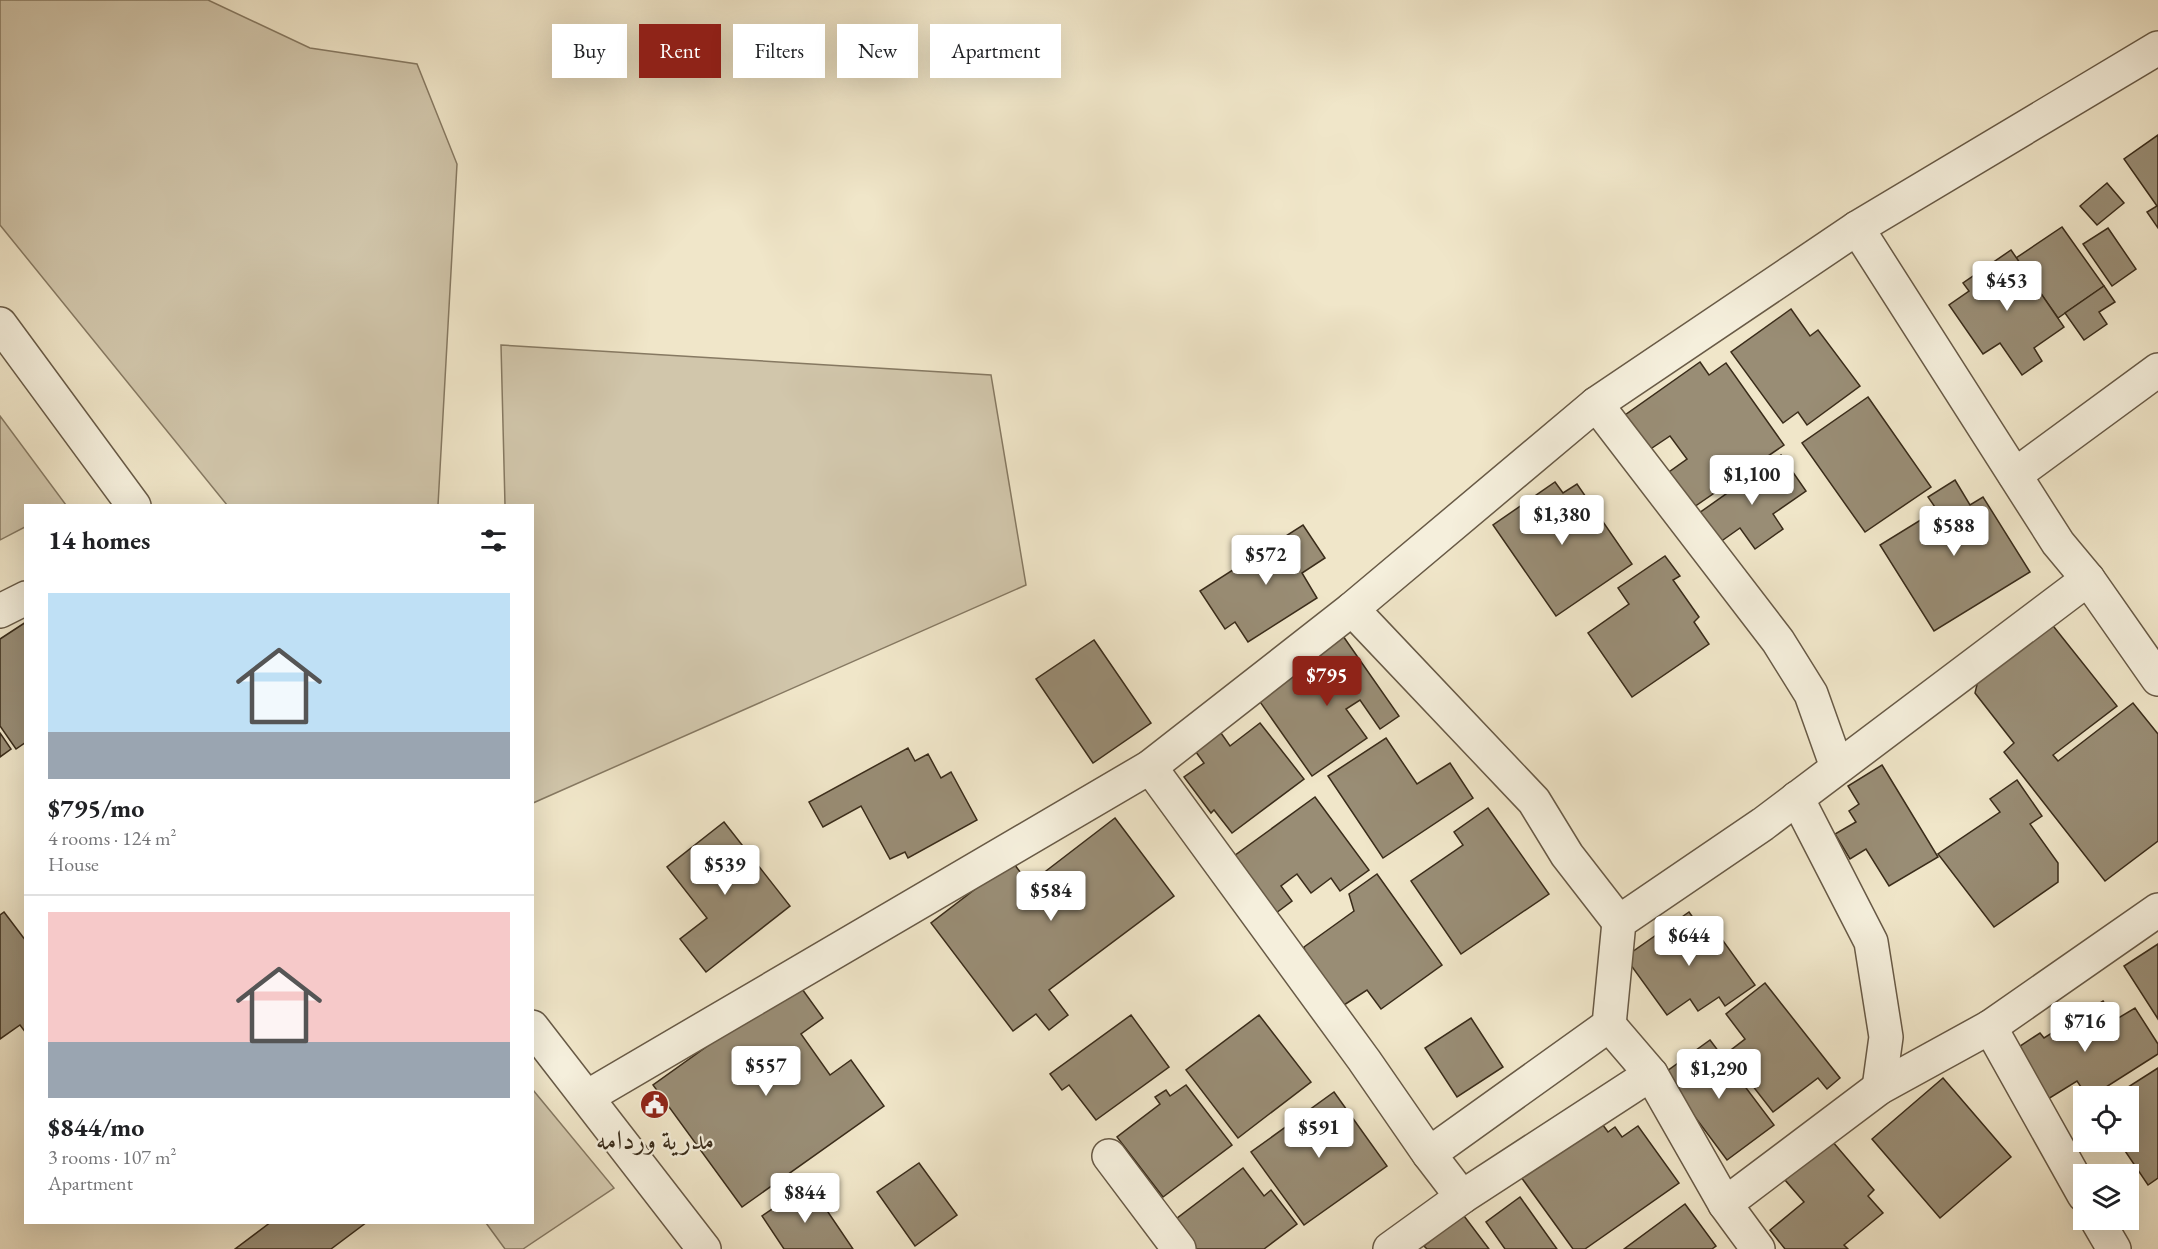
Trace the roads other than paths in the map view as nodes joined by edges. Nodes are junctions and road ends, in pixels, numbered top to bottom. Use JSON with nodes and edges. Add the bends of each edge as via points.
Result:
{"nodes":[{"id":1,"x":2158,"y":48,"type":"edge"},
{"id":2,"x":1857,"y":228,"type":"junction"},
{"id":3,"x":0,"y":324,"type":"edge"},
{"id":4,"x":2158,"y":370,"type":"edge"},
{"id":5,"x":1596,"y":404,"type":"junction"},
{"id":6,"x":2015,"y":475,"type":"junction"},
{"id":7,"x":133,"y":504,"type":"edge"},
{"id":8,"x":2088,"y":579,"type":"junction"},
{"id":9,"x":24,"y":599,"type":"edge"},
{"id":10,"x":1352,"y":609,"type":"junction"},
{"id":11,"x":0,"y":611,"type":"edge"},
{"id":12,"x":2158,"y":679,"type":"edge"},
{"id":13,"x":1150,"y":767,"type":"junction"},
{"id":14,"x":1837,"y":767,"type":"junction"},
{"id":15,"x":1797,"y":798,"type":"junction"},
{"id":16,"x":2158,"y":910,"type":"edge"},
{"id":17,"x":1620,"y":922,"type":"junction"},
{"id":18,"x":1609,"y":1025,"type":"junction"},
{"id":19,"x":1990,"y":1028,"type":"junction"},
{"id":20,"x":534,"y":1030,"type":"edge"},
{"id":21,"x":1651,"y":1074,"type":"junction"},
{"id":22,"x":1879,"y":1088,"type":"junction"},
{"id":23,"x":587,"y":1097,"type":"junction"},
{"id":24,"x":1429,"y":1154,"type":"junction"},
{"id":25,"x":1109,"y":1156,"type":"dead end"},
{"id":26,"x":2073,"y":1175,"type":"edge"},
{"id":27,"x":1462,"y":1197,"type":"junction"},
{"id":28,"x":1725,"y":1204,"type":"junction"},
{"id":29,"x":2103,"y":1230,"type":"edge"},
{"id":30,"x":704,"y":1249,"type":"edge"},
{"id":31,"x":1179,"y":1249,"type":"edge"},
{"id":32,"x":1390,"y":1249,"type":"edge"},
{"id":33,"x":1758,"y":1249,"type":"edge"},
{"id":34,"x":2114,"y":1249,"type":"edge"}],
"edges":[{"from":1,"to":2,"type":"street"},
{"from":2,"to":5,"type":"street"},
{"from":2,"to":6,"type":"street"},
{"from":3,"to":7,"type":"street"},
{"from":4,"to":6,"type":"street"},
{"from":5,"to":10,"type":"street"},
{"from":5,"to":14,"type":"street","via":[[1778,641],[1811,694]]},
{"from":6,"to":8,"type":"street","via":[[2058,543]]},
{"from":8,"to":12,"type":"street"},
{"from":8,"to":14,"type":"street"},
{"from":9,"to":11,"type":"street"},
{"from":10,"to":13,"type":"street"},
{"from":10,"to":17,"type":"street","via":[[1534,801],[1568,855]]},
{"from":13,"to":23,"type":"street"},
{"from":13,"to":24,"type":"street"},
{"from":14,"to":15,"type":"street"},
{"from":15,"to":17,"type":"street"},
{"from":15,"to":22,"type":"street","via":[[1871,942],[1886,1037]]},
{"from":16,"to":19,"type":"street"},
{"from":17,"to":18,"type":"street"},
{"from":18,"to":21,"type":"street"},
{"from":18,"to":24,"type":"street"},
{"from":19,"to":22,"type":"street"},
{"from":19,"to":26,"type":"street"},
{"from":20,"to":23,"type":"street"},
{"from":21,"to":27,"type":"street"},
{"from":21,"to":28,"type":"street"},
{"from":22,"to":28,"type":"street"},
{"from":23,"to":30,"type":"street"},
{"from":24,"to":27,"type":"street"},
{"from":25,"to":31,"type":"street"},
{"from":27,"to":32,"type":"street"},
{"from":28,"to":33,"type":"street"},
{"from":29,"to":34,"type":"street"}]}
